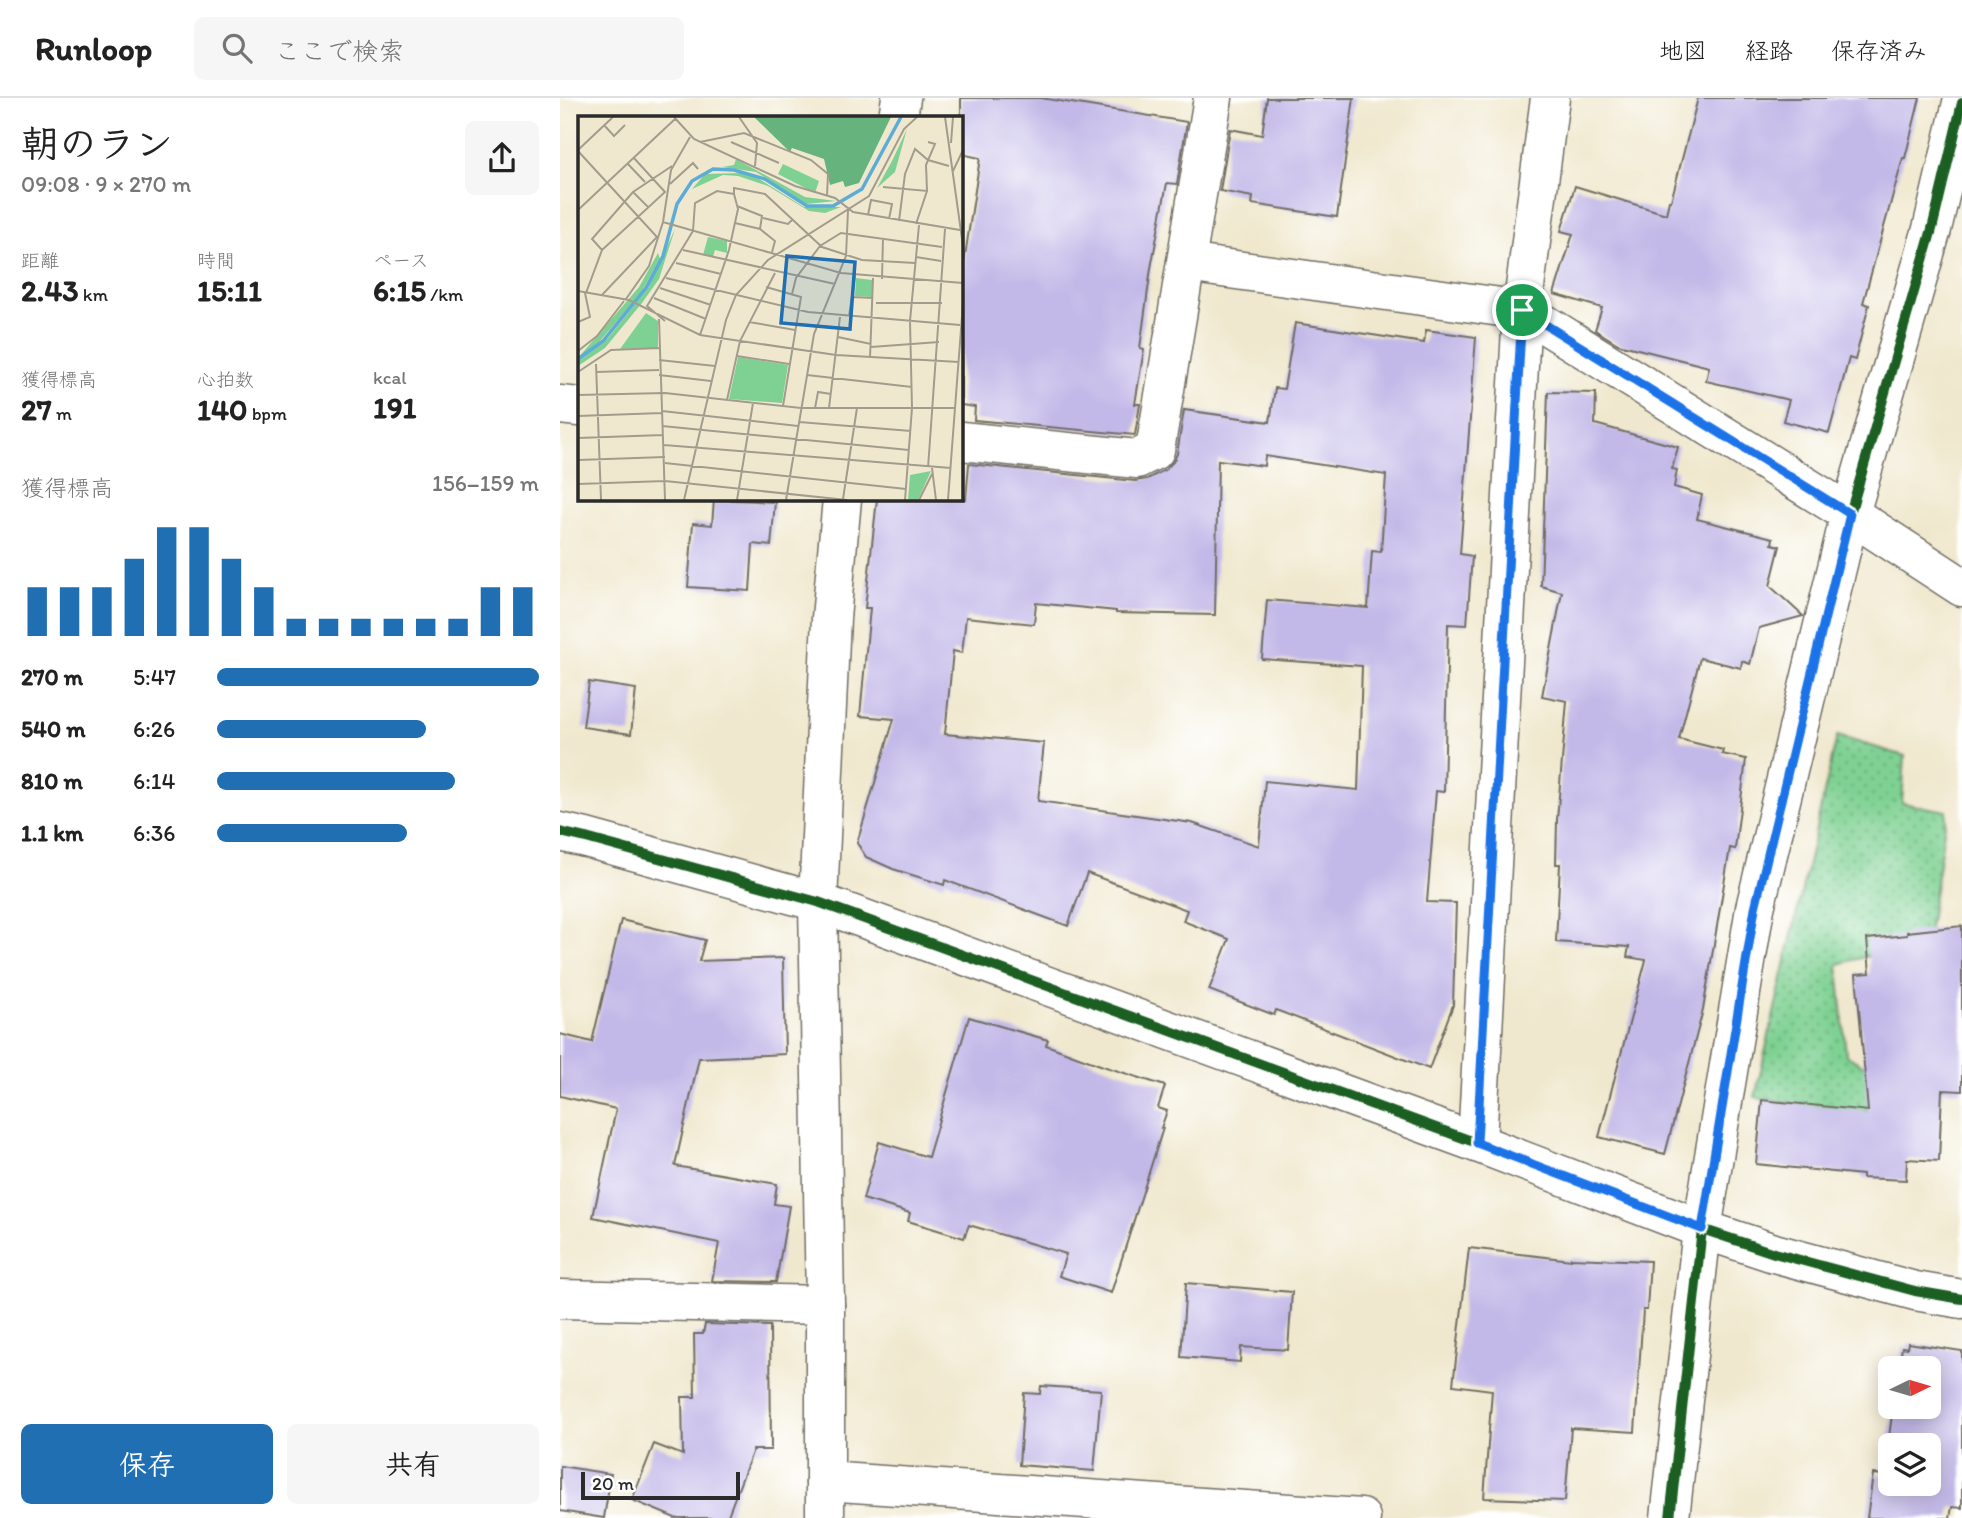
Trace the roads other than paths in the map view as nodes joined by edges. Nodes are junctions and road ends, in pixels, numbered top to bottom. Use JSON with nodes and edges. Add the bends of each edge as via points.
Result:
{"nodes":[{"id":1,"x":901,"y":98,"type":"edge"},
{"id":2,"x":1213,"y":98,"type":"edge"},
{"id":3,"x":1550,"y":98,"type":"edge"},
{"id":4,"x":1962,"y":103,"type":"edge"},
{"id":5,"x":898,"y":116,"type":"edge"},
{"id":6,"x":1186,"y":263,"type":"junction"},
{"id":7,"x":1522,"y":310,"type":"junction"},
{"id":8,"x":560,"y":405,"type":"edge"},
{"id":9,"x":578,"y":407,"type":"edge"},
{"id":10,"x":962,"y":440,"type":"edge"},
{"id":11,"x":842,"y":500,"type":"edge"},
{"id":12,"x":1850,"y":514,"type":"junction"},
{"id":13,"x":1962,"y":587,"type":"edge"},
{"id":14,"x":560,"y":832,"type":"edge"},
{"id":15,"x":818,"y":902,"type":"junction"},
{"id":16,"x":1477,"y":1143,"type":"junction"},
{"id":17,"x":1702,"y":1229,"type":"junction"},
{"id":18,"x":560,"y":1298,"type":"edge"},
{"id":19,"x":1962,"y":1299,"type":"edge"},
{"id":20,"x":825,"y":1305,"type":"junction"},
{"id":21,"x":825,"y":1499,"type":"edge"},
{"id":22,"x":1238,"y":1514,"type":"edge"},
{"id":23,"x":1361,"y":1518,"type":"edge"},
{"id":24,"x":1671,"y":1518,"type":"edge"}],
"edges":[{"from":1,"to":5,"type":"street"},
{"from":2,"to":6,"type":"street"},
{"from":3,"to":7,"type":"street"},
{"from":4,"to":12,"type":"street","via":[[1932,229]]},
{"from":6,"to":7,"type":"street"},
{"from":6,"to":10,"type":"street","via":[[1155,450],[1137,459]]},
{"from":7,"to":12,"type":"street"},
{"from":7,"to":16,"type":"street"},
{"from":8,"to":9,"type":"street"},
{"from":11,"to":15,"type":"street","via":[[831,618]]},
{"from":12,"to":13,"type":"street"},
{"from":12,"to":17,"type":"street","via":[[1755,908]]},
{"from":14,"to":15,"type":"street"},
{"from":15,"to":16,"type":"street"},
{"from":15,"to":20,"type":"street"},
{"from":16,"to":17,"type":"street"},
{"from":17,"to":19,"type":"street","via":[[1915,1291]]},
{"from":17,"to":24,"type":"street"},
{"from":18,"to":20,"type":"street"},
{"from":20,"to":21,"type":"street"},
{"from":21,"to":22,"type":"street"},
{"from":22,"to":23,"type":"street"}]}
